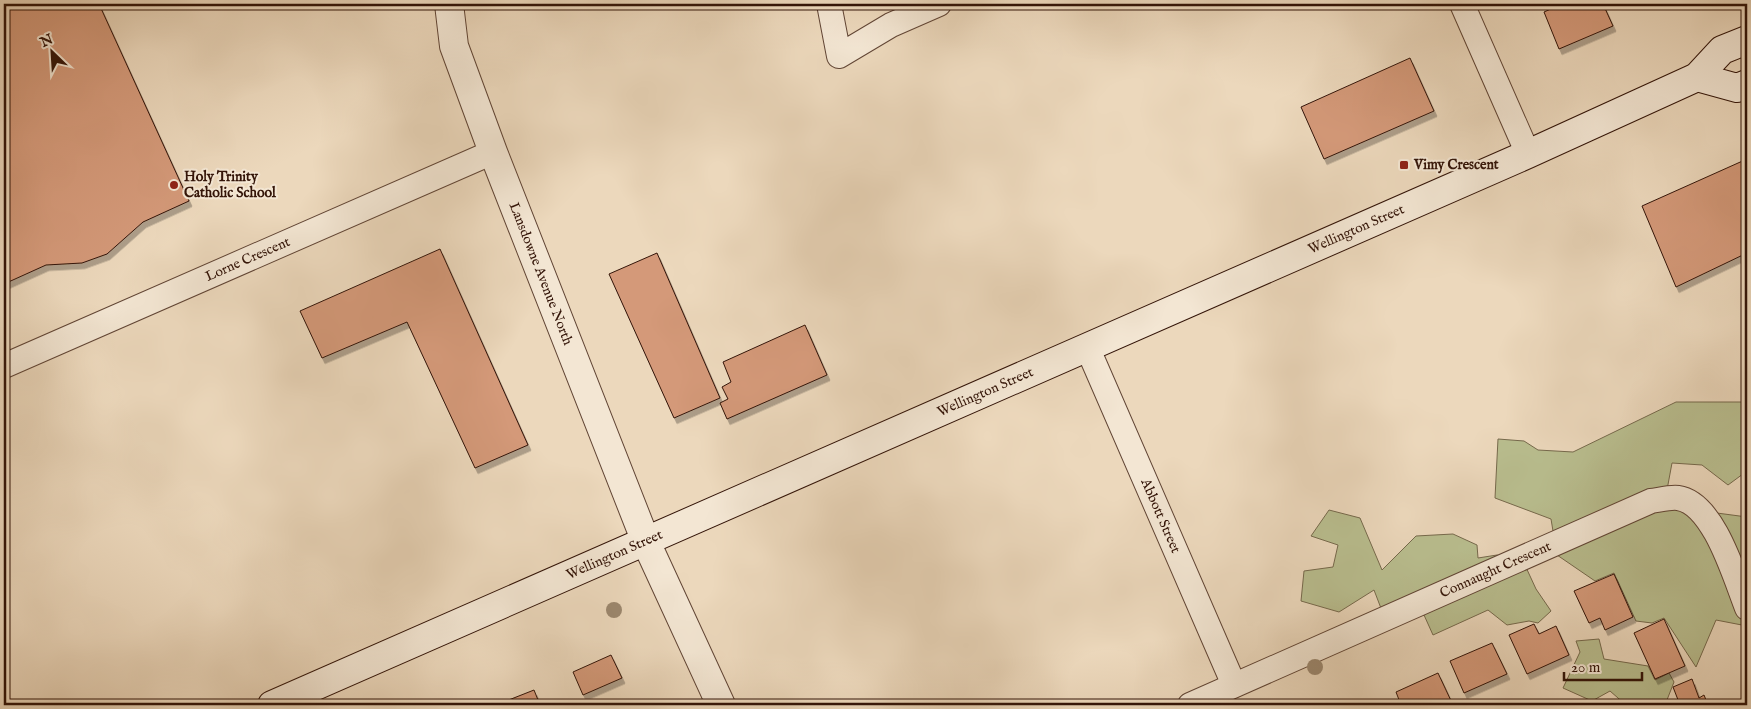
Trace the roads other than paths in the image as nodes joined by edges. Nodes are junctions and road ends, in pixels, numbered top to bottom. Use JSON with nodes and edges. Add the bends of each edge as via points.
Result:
{"nodes":[{"id":1,"x":450,"y":4,"type":"edge"},
{"id":2,"x":829,"y":4,"type":"edge"},
{"id":3,"x":939,"y":4,"type":"edge"},
{"id":4,"x":1462,"y":4,"type":"edge"},
{"id":5,"x":1747,"y":40,"type":"edge"},
{"id":6,"x":1697,"y":77,"type":"junction"},
{"id":7,"x":1747,"y":84,"type":"edge"},
{"id":8,"x":493,"y":152,"type":"junction"},
{"id":9,"x":1528,"y":154,"type":"junction"},
{"id":10,"x":1088,"y":349,"type":"junction"},
{"id":11,"x":4,"y":366,"type":"edge"},
{"id":12,"x":646,"y":542,"type":"junction"},
{"id":13,"x":1747,"y":608,"type":"edge"},
{"id":14,"x":1234,"y":685,"type":"junction"},
{"id":15,"x":272,"y":705,"type":"edge"},
{"id":16,"x":721,"y":705,"type":"edge"},
{"id":17,"x":1190,"y":705,"type":"edge"}],
"edges":[{"from":1,"to":8,"type":"main road","name":"Lansdowne Avenue North","via":[[454,46]]},
{"from":2,"to":3,"type":"street","via":[[839,56],[891,25]]},
{"from":4,"to":9,"type":"street"},
{"from":5,"to":6,"type":"main road","name":"Wellington Street","via":[[1722,50]]},
{"from":6,"to":7,"type":"main road","via":[[1737,88]]},
{"from":6,"to":9,"type":"main road","name":"Wellington Street"},
{"from":8,"to":11,"type":"street","name":"Lorne Crescent"},
{"from":8,"to":12,"type":"main road","name":"Lansdowne Avenue North"},
{"from":9,"to":10,"type":"main road","name":"Wellington Street"},
{"from":10,"to":12,"type":"main road","name":"Wellington Street"},
{"from":10,"to":14,"type":"street","name":"Abbott Street"},
{"from":12,"to":15,"type":"main road","name":"Wellington Street"},
{"from":12,"to":16,"type":"main road","name":"Lansdowne Avenue North"},
{"from":13,"to":14,"type":"street","name":"Connaught Crescent","via":[[1719,538],[1700,508],[1678,498],[1652,501]]},
{"from":14,"to":17,"type":"street","name":"Connaught Crescent"}]}
